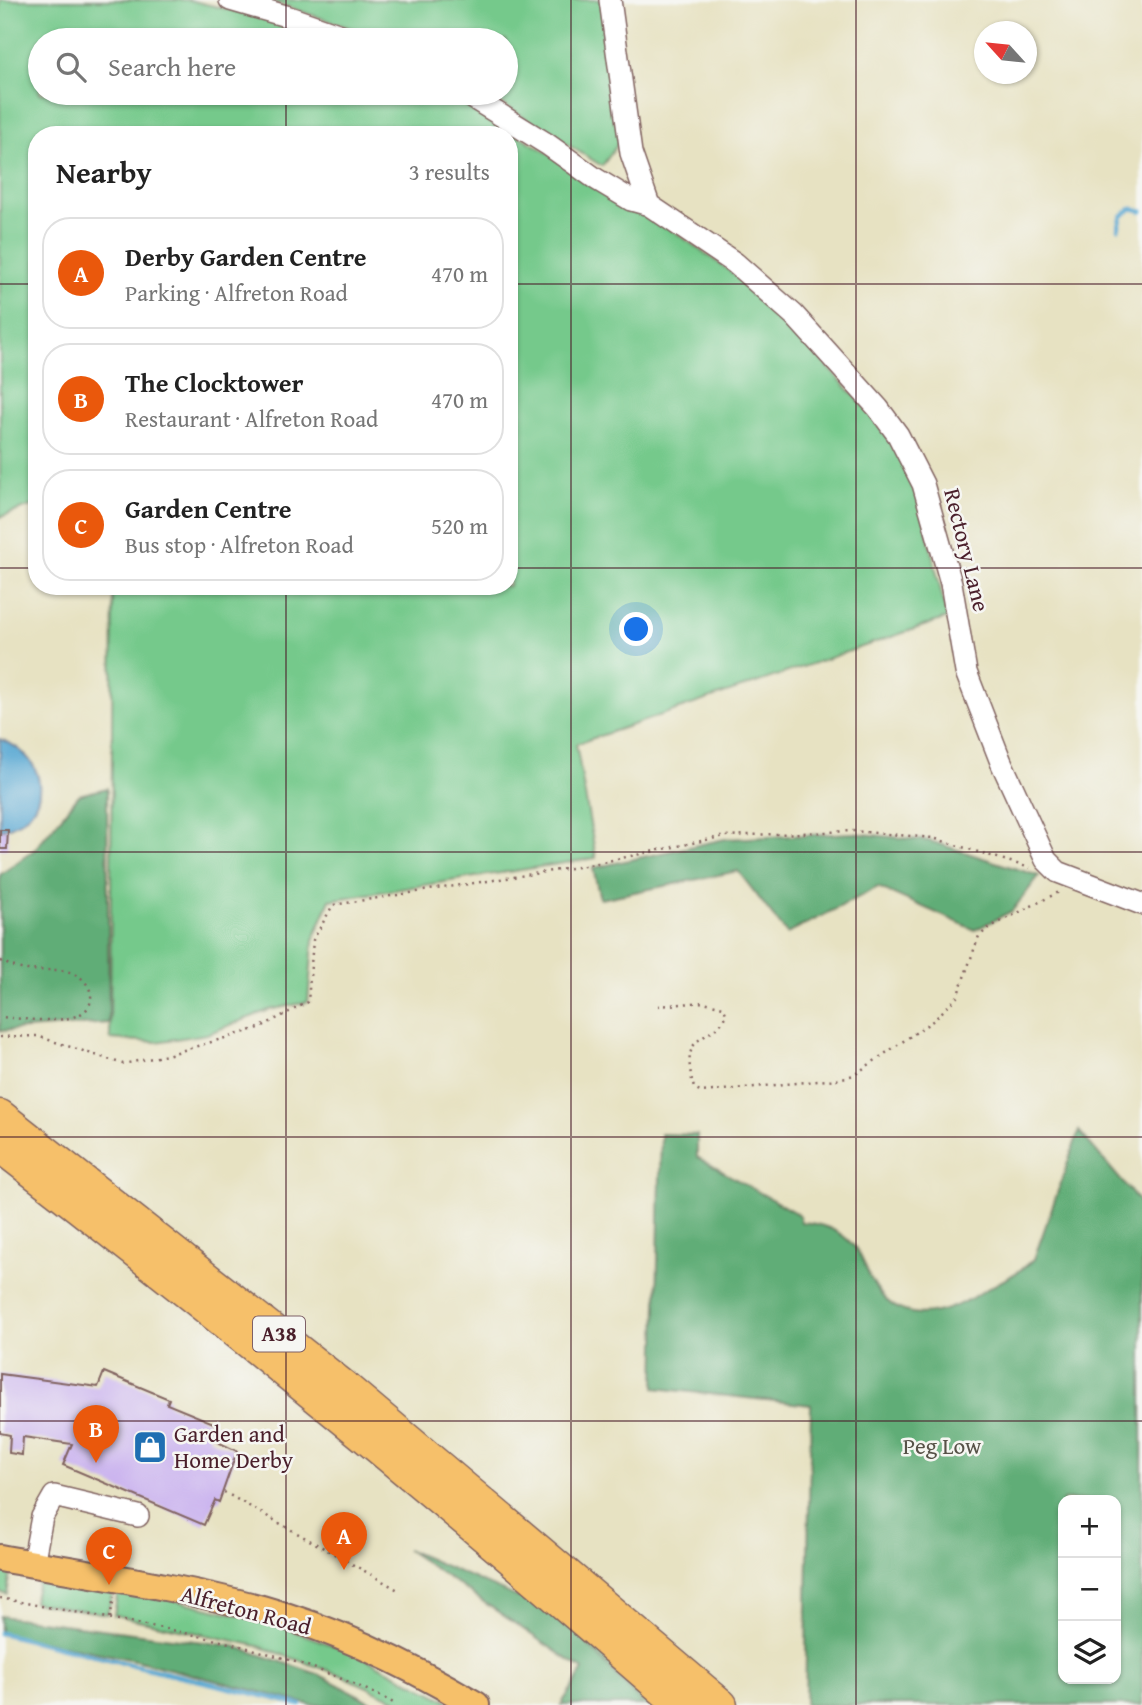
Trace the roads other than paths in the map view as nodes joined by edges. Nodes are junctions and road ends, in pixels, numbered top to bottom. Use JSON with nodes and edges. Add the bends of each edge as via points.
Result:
{"nodes":[{"id":1,"x":230,"y":0,"type":"edge"},
{"id":2,"x":610,"y":0,"type":"edge"},
{"id":3,"x":320,"y":28,"type":"edge"},
{"id":4,"x":484,"y":105,"type":"edge"},
{"id":5,"x":516,"y":126,"type":"edge"},
{"id":6,"x":518,"y":127,"type":"edge"},
{"id":7,"x":649,"y":205,"type":"junction"},
{"id":8,"x":1142,"y":904,"type":"edge"},
{"id":9,"x":0,"y":1116,"type":"edge"},
{"id":10,"x":0,"y":1146,"type":"edge"},
{"id":11,"x":138,"y":1516,"type":"dead end"},
{"id":12,"x":0,"y":1558,"type":"edge"},
{"id":13,"x":33,"y":1564,"type":"junction"},
{"id":14,"x":476,"y":1705,"type":"edge"},
{"id":15,"x":681,"y":1705,"type":"edge"},
{"id":16,"x":721,"y":1705,"type":"edge"}],
"edges":[{"from":1,"to":3,"type":"street"},
{"from":2,"to":7,"type":"street","via":[[631,153]]},
{"from":4,"to":5,"type":"street","name":"Rectory Lane"},
{"from":6,"to":7,"type":"street","name":"Rectory Lane","via":[[607,186]]},
{"from":7,"to":8,"type":"street","name":"Rectory Lane","via":[[735,263],[794,315],[855,380],[898,435],[936,520],[966,672],[1046,860],[1058,872]]},
{"from":9,"to":16,"type":"highway","number":"A38","via":[[330,1375]]},
{"from":10,"to":15,"type":"highway","number":"A38","via":[[325,1403],[537,1578]]},
{"from":11,"to":13,"type":"street","via":[[54,1496],[45,1506]]},
{"from":12,"to":13,"type":"main road","name":"Alfreton Road"},
{"from":13,"to":14,"type":"main road","name":"Alfreton Road","via":[[262,1609],[416,1669]]}]}
